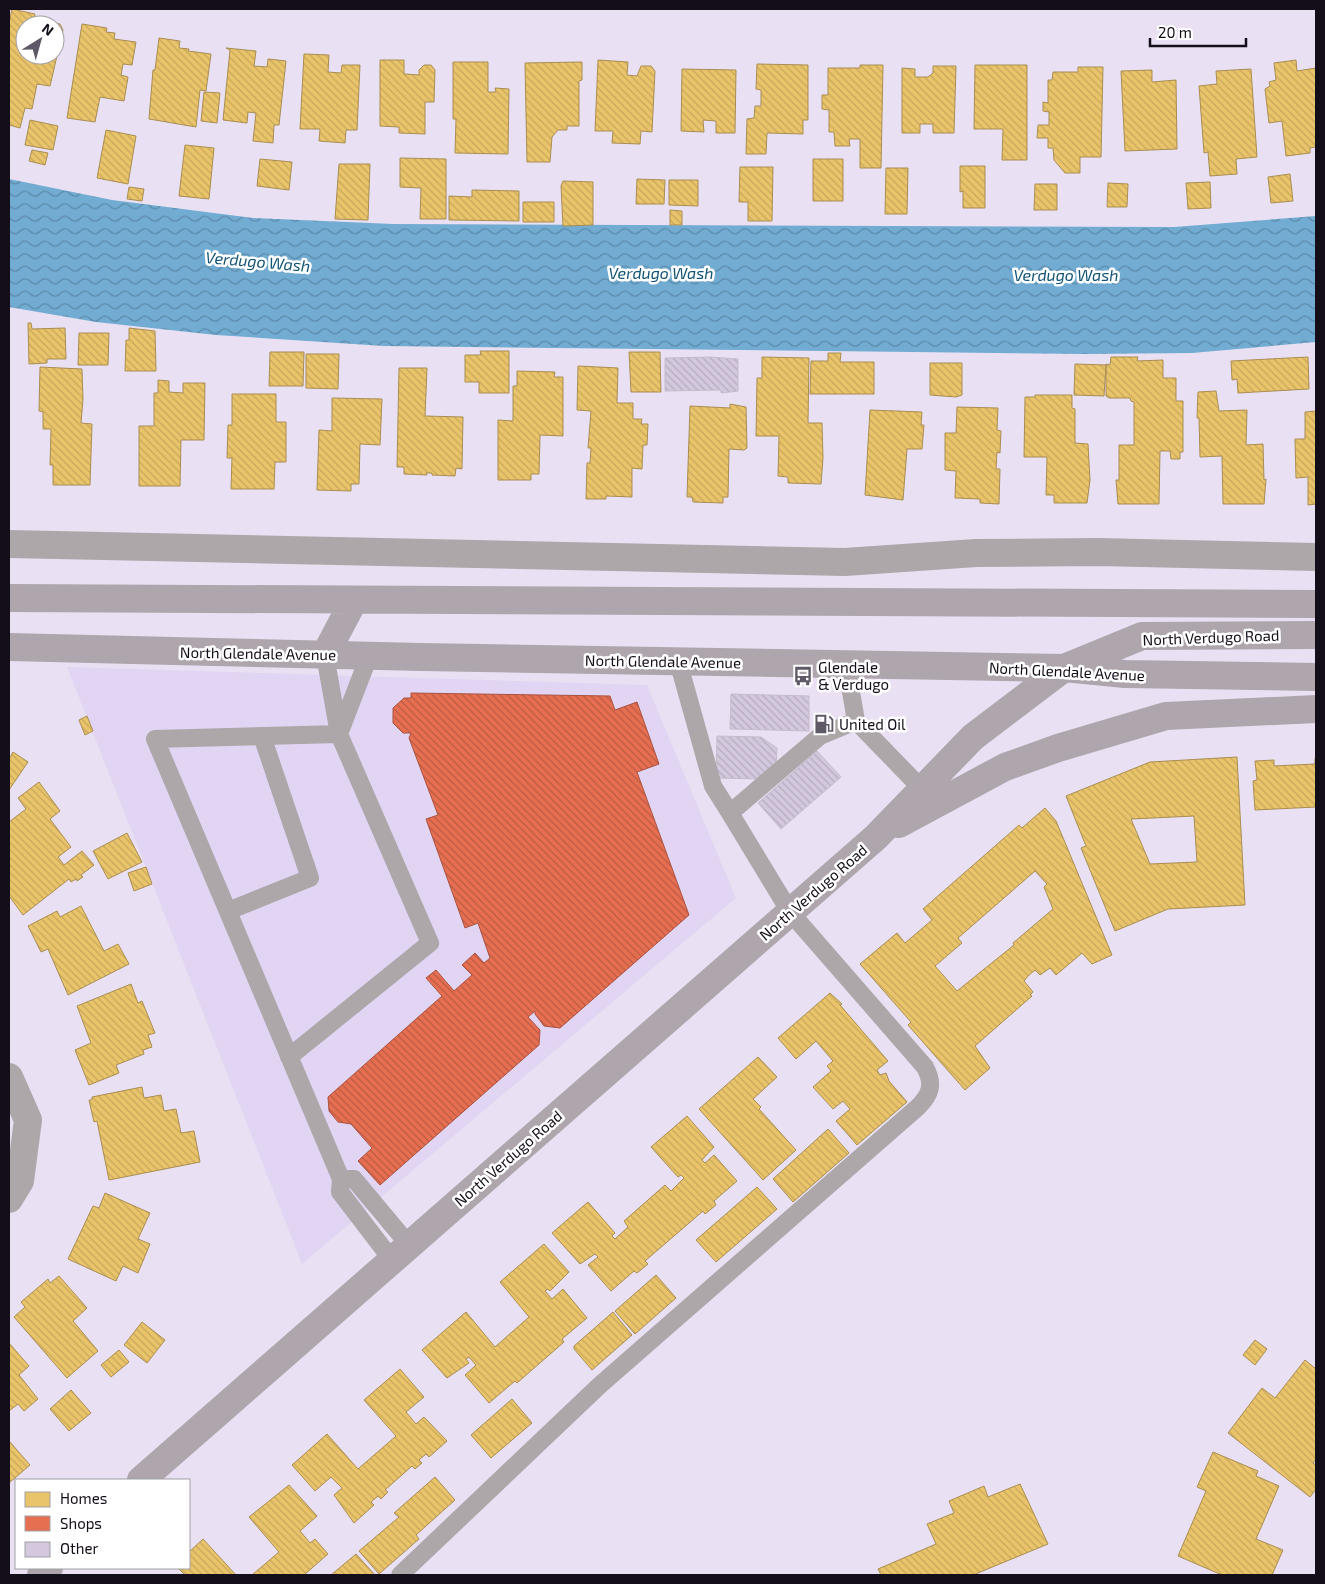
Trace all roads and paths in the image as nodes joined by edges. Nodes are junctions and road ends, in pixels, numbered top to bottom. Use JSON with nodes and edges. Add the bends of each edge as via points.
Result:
{"nodes":[{"id":1,"x":9,"y":544,"type":"edge"},
{"id":2,"x":1316,"y":557,"type":"edge"},
{"id":3,"x":9,"y":598,"type":"edge"},
{"id":4,"x":354,"y":600,"type":"junction"},
{"id":5,"x":1316,"y":604,"type":"edge"},
{"id":6,"x":1316,"y":635,"type":"edge"},
{"id":7,"x":9,"y":647,"type":"edge"},
{"id":8,"x":325,"y":655,"type":"junction"},
{"id":9,"x":369,"y":656,"type":"junction"},
{"id":10,"x":678,"y":661,"type":"junction"},
{"id":11,"x":846,"y":663,"type":"junction"},
{"id":12,"x":1064,"y":668,"type":"junction"},
{"id":13,"x":1316,"y":677,"type":"edge"},
{"id":14,"x":1316,"y":708,"type":"edge"},
{"id":15,"x":856,"y":721,"type":"junction"},
{"id":16,"x":339,"y":734,"type":"junction"},
{"id":17,"x":262,"y":736,"type":"junction"},
{"id":18,"x":922,"y":789,"type":"junction"},
{"id":19,"x":730,"y":813,"type":"junction"},
{"id":20,"x":876,"y":837,"type":"junction"},
{"id":21,"x":228,"y":911,"type":"junction"},
{"id":22,"x":790,"y":912,"type":"junction"},
{"id":23,"x":289,"y":1057,"type":"junction"},
{"id":24,"x":9,"y":1077,"type":"edge"},
{"id":25,"x":9,"y":1199,"type":"edge"},
{"id":26,"x":401,"y":1252,"type":"junction"},
{"id":27,"x":142,"y":1479,"type":"edge"},
{"id":28,"x":400,"y":1575,"type":"edge"}],
"edges":[{"from":1,"to":2,"type":"street","via":[[844,562],[985,553]]},
{"from":3,"to":4,"type":"main road"},
{"from":4,"to":5,"type":"main road"},
{"from":4,"to":8,"type":"main road"},
{"from":6,"to":12,"type":"main road","name":"North Verdugo Road","via":[[1142,636]]},
{"from":7,"to":8,"type":"main road","name":"North Glendale Avenue"},
{"from":8,"to":9,"type":"main road","name":"North Glendale Avenue"},
{"from":8,"to":16,"type":"lane"},
{"from":9,"to":10,"type":"main road","name":"North Glendale Avenue"},
{"from":9,"to":16,"type":"lane"},
{"from":10,"to":11,"type":"main road","name":"North Glendale Avenue"},
{"from":10,"to":19,"type":"lane","via":[[713,786]]},
{"from":11,"to":12,"type":"main road","name":"North Glendale Avenue"},
{"from":11,"to":15,"type":"lane"},
{"from":12,"to":13,"type":"main road","name":"North Glendale Avenue","via":[[1125,674]]},
{"from":12,"to":18,"type":"main road","name":"North Verdugo Road","via":[[973,736]]},
{"from":14,"to":20,"type":"main road","name":"North Verdugo Road","via":[[1166,716],[1006,767]]},
{"from":15,"to":18,"type":"lane"},
{"from":15,"to":19,"type":"lane","via":[[820,736]]},
{"from":16,"to":17,"type":"lane"},
{"from":16,"to":23,"type":"lane","via":[[430,943]]},
{"from":17,"to":21,"type":"lane","via":[[310,878]]},
{"from":17,"to":21,"type":"lane","via":[[155,739]]},
{"from":18,"to":20,"type":"main road","name":"North Verdugo Road"},
{"from":19,"to":22,"type":"lane"},
{"from":20,"to":22,"type":"main road","name":"North Verdugo Road"},
{"from":21,"to":23,"type":"lane"},
{"from":22,"to":26,"type":"main road","name":"North Verdugo Road"},
{"from":22,"to":28,"type":"lane","via":[[925,1067],[931,1078],[926,1099],[600,1385]]},
{"from":23,"to":26,"type":"lane","via":[[341,1179],[340,1192]]},
{"from":24,"to":25,"type":"street","via":[[28,1120],[20,1181]]},
{"from":26,"to":27,"type":"main road","name":"North Verdugo Road"}]}
